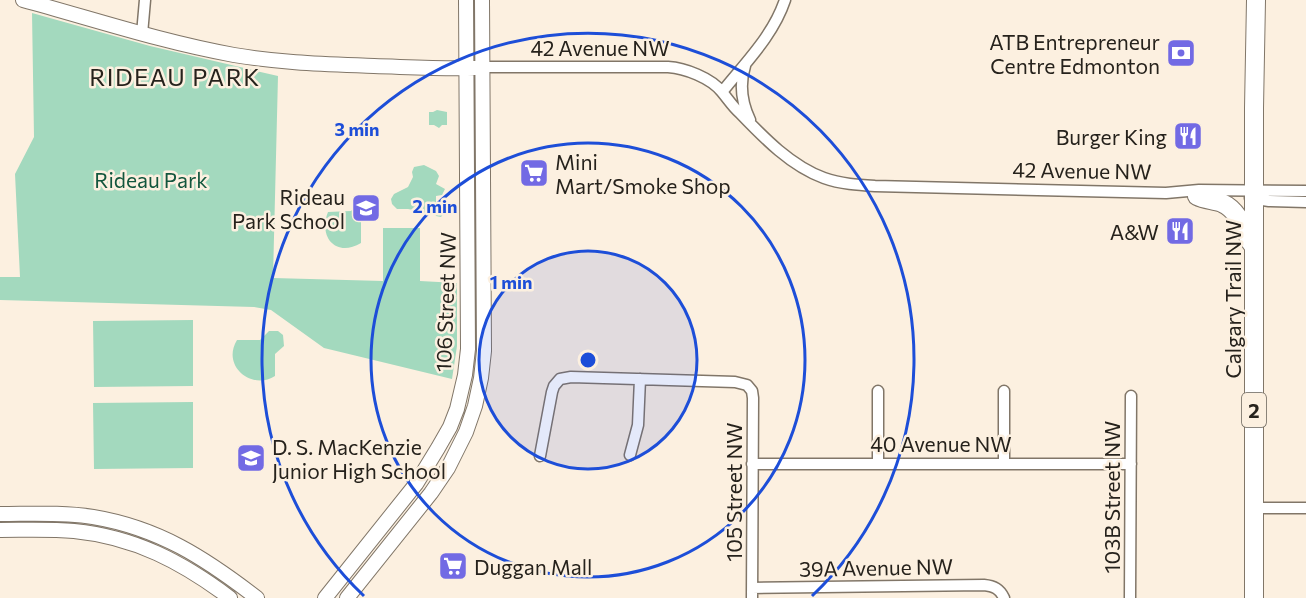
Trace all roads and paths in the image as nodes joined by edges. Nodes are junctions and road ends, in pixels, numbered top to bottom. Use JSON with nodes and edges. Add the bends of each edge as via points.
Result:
{"nodes":[{"id":1,"x":22,"y":0,"type":"edge"},
{"id":2,"x":145,"y":0,"type":"edge"},
{"id":3,"x":466,"y":0,"type":"edge"},
{"id":4,"x":482,"y":0,"type":"edge"},
{"id":5,"x":785,"y":0,"type":"edge"},
{"id":6,"x":1249,"y":0,"type":"edge"},
{"id":7,"x":1256,"y":9,"type":"edge"},
{"id":8,"x":142,"y":33,"type":"junction"},
{"id":9,"x":746,"y":63,"type":"junction"},
{"id":10,"x":466,"y":68,"type":"junction"},
{"id":11,"x":483,"y":68,"type":"junction"},
{"id":12,"x":722,"y":92,"type":"junction"},
{"id":13,"x":752,"y":125,"type":"junction"},
{"id":14,"x":1306,"y":191,"type":"edge"},
{"id":15,"x":1189,"y":194,"type":"junction"},
{"id":16,"x":1254,"y":195,"type":"junction"},
{"id":17,"x":1306,"y":202,"type":"edge"},
{"id":18,"x":1254,"y":249,"type":"junction"},
{"id":19,"x":640,"y":379,"type":"junction"},
{"id":20,"x":878,"y":391,"type":"dead end"},
{"id":21,"x":1004,"y":392,"type":"dead end"},
{"id":22,"x":1131,"y":396,"type":"dead end"},
{"id":23,"x":630,"y":455,"type":"dead end"},
{"id":24,"x":540,"y":456,"type":"dead end"},
{"id":25,"x":752,"y":464,"type":"junction"},
{"id":26,"x":878,"y":464,"type":"junction"},
{"id":27,"x":1004,"y":464,"type":"junction"},
{"id":28,"x":1131,"y":464,"type":"junction"},
{"id":29,"x":1254,"y":508,"type":"junction"},
{"id":30,"x":1306,"y":508,"type":"edge"},
{"id":31,"x":0,"y":514,"type":"edge"},
{"id":32,"x":0,"y":530,"type":"edge"},
{"id":33,"x":752,"y":593,"type":"edge"},
{"id":34,"x":1002,"y":595,"type":"edge"},
{"id":35,"x":230,"y":598,"type":"edge"},
{"id":36,"x":257,"y":598,"type":"edge"},
{"id":37,"x":325,"y":598,"type":"edge"},
{"id":38,"x":347,"y":598,"type":"edge"},
{"id":39,"x":1130,"y":598,"type":"edge"},
{"id":40,"x":1254,"y":598,"type":"edge"}],
"edges":[{"from":1,"to":8,"type":"street","name":"42 Avenue NW"},
{"from":2,"to":8,"type":"street"},
{"from":3,"to":10,"type":"street","name":"106 Street NW"},
{"from":4,"to":11,"type":"street","name":"106 Street NW"},
{"from":5,"to":9,"type":"street","via":[[773,26]]},
{"from":6,"to":7,"type":"highway"},
{"from":7,"to":16,"type":"highway","name":"Calgary Trail NW","number":"2"},
{"from":8,"to":10,"type":"street","name":"42 Avenue NW","via":[[278,61]]},
{"from":9,"to":12,"type":"street"},
{"from":9,"to":13,"type":"street","via":[[742,94]]},
{"from":10,"to":11,"type":"street","name":"42 Avenue NW"},
{"from":10,"to":37,"type":"street","name":"106 Street NW","via":[[468,349],[462,392],[450,427],[416,484]]},
{"from":11,"to":12,"type":"street","name":"42 Avenue NW","via":[[668,67],[698,75]]},
{"from":11,"to":38,"type":"street","name":"106 Street NW","via":[[484,351],[479,391],[464,438],[440,480]]},
{"from":12,"to":13,"type":"street","name":"42 Avenue NW"},
{"from":13,"to":15,"type":"street","name":"42 Avenue NW","via":[[802,166],[822,177],[846,183]]},
{"from":14,"to":16,"type":"street","name":"42 Avenue NW"},
{"from":15,"to":16,"type":"street","name":"42 Avenue NW"},
{"from":15,"to":16,"type":"street","name":"42 Avenue NW","via":[[1199,190]]},
{"from":15,"to":18,"type":"highway","via":[[1229,207]]},
{"from":16,"to":17,"type":"street","name":"42 Avenue NW","via":[[1269,201]]},
{"from":16,"to":18,"type":"highway","name":"Calgary Trail NW","number":"2"},
{"from":18,"to":29,"type":"highway","name":"Calgary Trail NW","number":"2"},
{"from":19,"to":23,"type":"street","via":[[638,425]]},
{"from":19,"to":24,"type":"street","via":[[560,379],[552,392]]},
{"from":19,"to":25,"type":"street","name":"105 Street NW","via":[[735,382],[750,387]]},
{"from":20,"to":26,"type":"street"},
{"from":21,"to":27,"type":"street"},
{"from":22,"to":28,"type":"street","name":"103B Street NW"},
{"from":25,"to":26,"type":"street","name":"40 Avenue NW"},
{"from":25,"to":33,"type":"street","name":"105 Street NW"},
{"from":26,"to":27,"type":"street","name":"40 Avenue NW"},
{"from":27,"to":28,"type":"street","name":"40 Avenue NW"},
{"from":28,"to":39,"type":"street","name":"103B Street NW"},
{"from":29,"to":30,"type":"street"},
{"from":29,"to":40,"type":"highway","name":"Calgary Trail NW","number":"2"},
{"from":31,"to":36,"type":"street","via":[[91,516],[143,530],[199,557]]},
{"from":32,"to":35,"type":"street","via":[[73,531],[134,543],[185,567]]},
{"from":33,"to":34,"type":"street","name":"39A Avenue NW","via":[[984,585]]}]}
